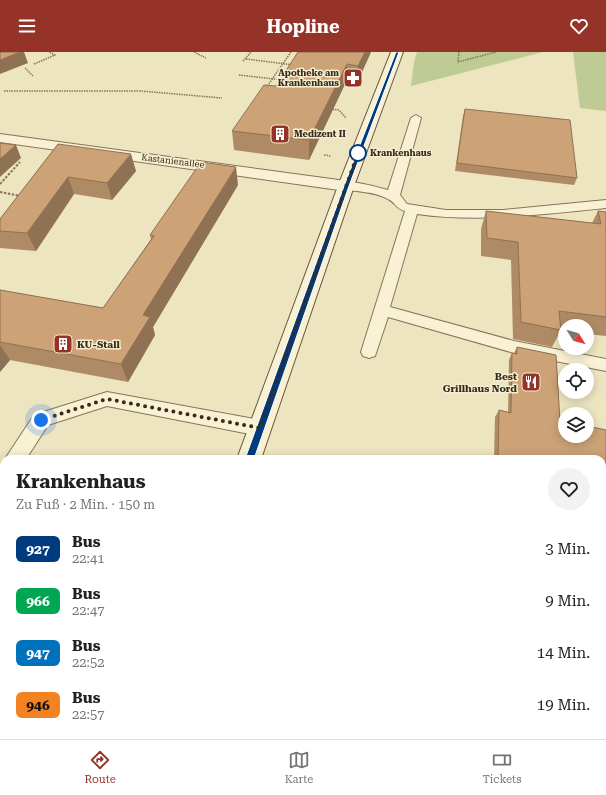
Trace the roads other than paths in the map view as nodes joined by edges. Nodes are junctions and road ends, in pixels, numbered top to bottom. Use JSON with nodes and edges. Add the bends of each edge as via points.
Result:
{"nodes":[{"id":1,"x":397,"y":52,"type":"edge"},
{"id":2,"x":416,"y":118,"type":"dead end"},
{"id":3,"x":0,"y":138,"type":"edge"},
{"id":4,"x":346,"y":186,"type":"junction"},
{"id":5,"x":393,"y":196,"type":"junction"},
{"id":6,"x":606,"y":204,"type":"edge"},
{"id":7,"x":412,"y":209,"type":"junction"},
{"id":8,"x":382,"y":310,"type":"junction"},
{"id":9,"x":370,"y":352,"type":"dead end"},
{"id":10,"x":606,"y":365,"type":"edge"},
{"id":11,"x":260,"y":428,"type":"junction"},
{"id":12,"x":18,"y":455,"type":"edge"},
{"id":13,"x":250,"y":455,"type":"edge"}],
"edges":[{"from":1,"to":4,"type":"main road"},
{"from":2,"to":5,"type":"lane"},
{"from":3,"to":4,"type":"main road","name":"Kastanienallee"},
{"from":4,"to":5,"type":"lane","via":[[370,189]]},
{"from":4,"to":11,"type":"main road"},
{"from":5,"to":7,"type":"lane","via":[[403,207]]},
{"from":6,"to":7,"type":"lane","via":[[503,214],[446,214]]},
{"from":7,"to":8,"type":"lane"},
{"from":8,"to":9,"type":"lane"},
{"from":8,"to":10,"type":"lane","via":[[514,347]]},
{"from":11,"to":12,"type":"lane","via":[[107,399],[41,420]]},
{"from":11,"to":13,"type":"main road"}]}
